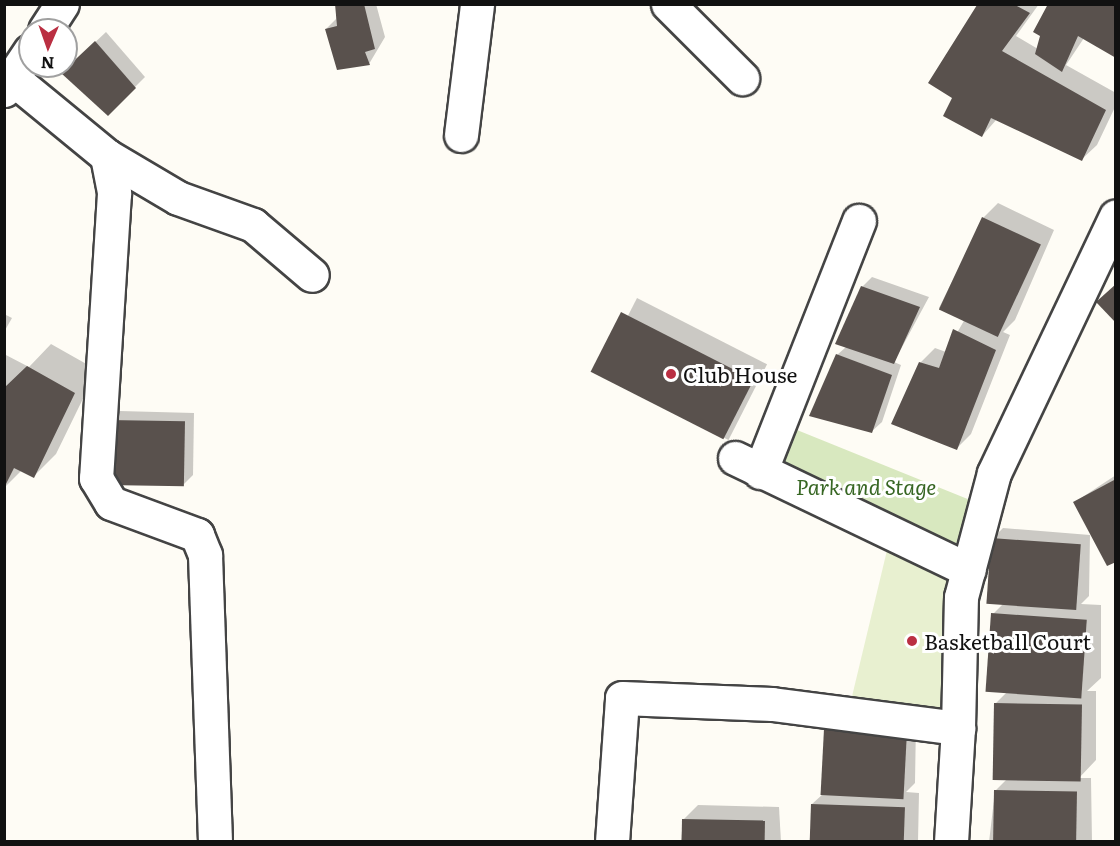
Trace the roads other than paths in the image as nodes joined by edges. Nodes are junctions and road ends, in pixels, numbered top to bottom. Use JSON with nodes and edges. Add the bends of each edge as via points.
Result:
{"nodes":[{"id":1,"x":62,"y":4,"type":"edge"},
{"id":2,"x":477,"y":4,"type":"edge"},
{"id":3,"x":668,"y":4,"type":"edge"},
{"id":4,"x":53,"y":18,"type":"edge"},
{"id":5,"x":16,"y":73,"type":"edge"},
{"id":6,"x":741,"y":78,"type":"dead end"},
{"id":7,"x":461,"y":135,"type":"dead end"},
{"id":8,"x":108,"y":156,"type":"junction"},
{"id":9,"x":1116,"y":216,"type":"edge"},
{"id":10,"x":859,"y":221,"type":"dead end"},
{"id":11,"x":312,"y":275,"type":"dead end"},
{"id":12,"x":969,"y":570,"type":"junction"},
{"id":13,"x":958,"y":728,"type":"junction"},
{"id":14,"x":215,"y":842,"type":"edge"},
{"id":15,"x":612,"y":842,"type":"edge"},
{"id":16,"x":951,"y":842,"type":"edge"}],
"edges":[{"from":1,"to":4,"type":"street"},
{"from":2,"to":7,"type":"street"},
{"from":3,"to":6,"type":"street"},
{"from":5,"to":8,"type":"street"},
{"from":8,"to":11,"type":"street","via":[[178,198],[253,225]]},
{"from":8,"to":14,"type":"street","via":[[114,193],[96,478],[111,503],[197,535],[205,555]]},
{"from":9,"to":12,"type":"street","via":[[994,473]]},
{"from":10,"to":12,"type":"street","via":[[748,465]]},
{"from":12,"to":13,"type":"street","via":[[961,597]]},
{"from":13,"to":15,"type":"street","via":[[772,704],[622,698]]},
{"from":13,"to":16,"type":"street"}]}
